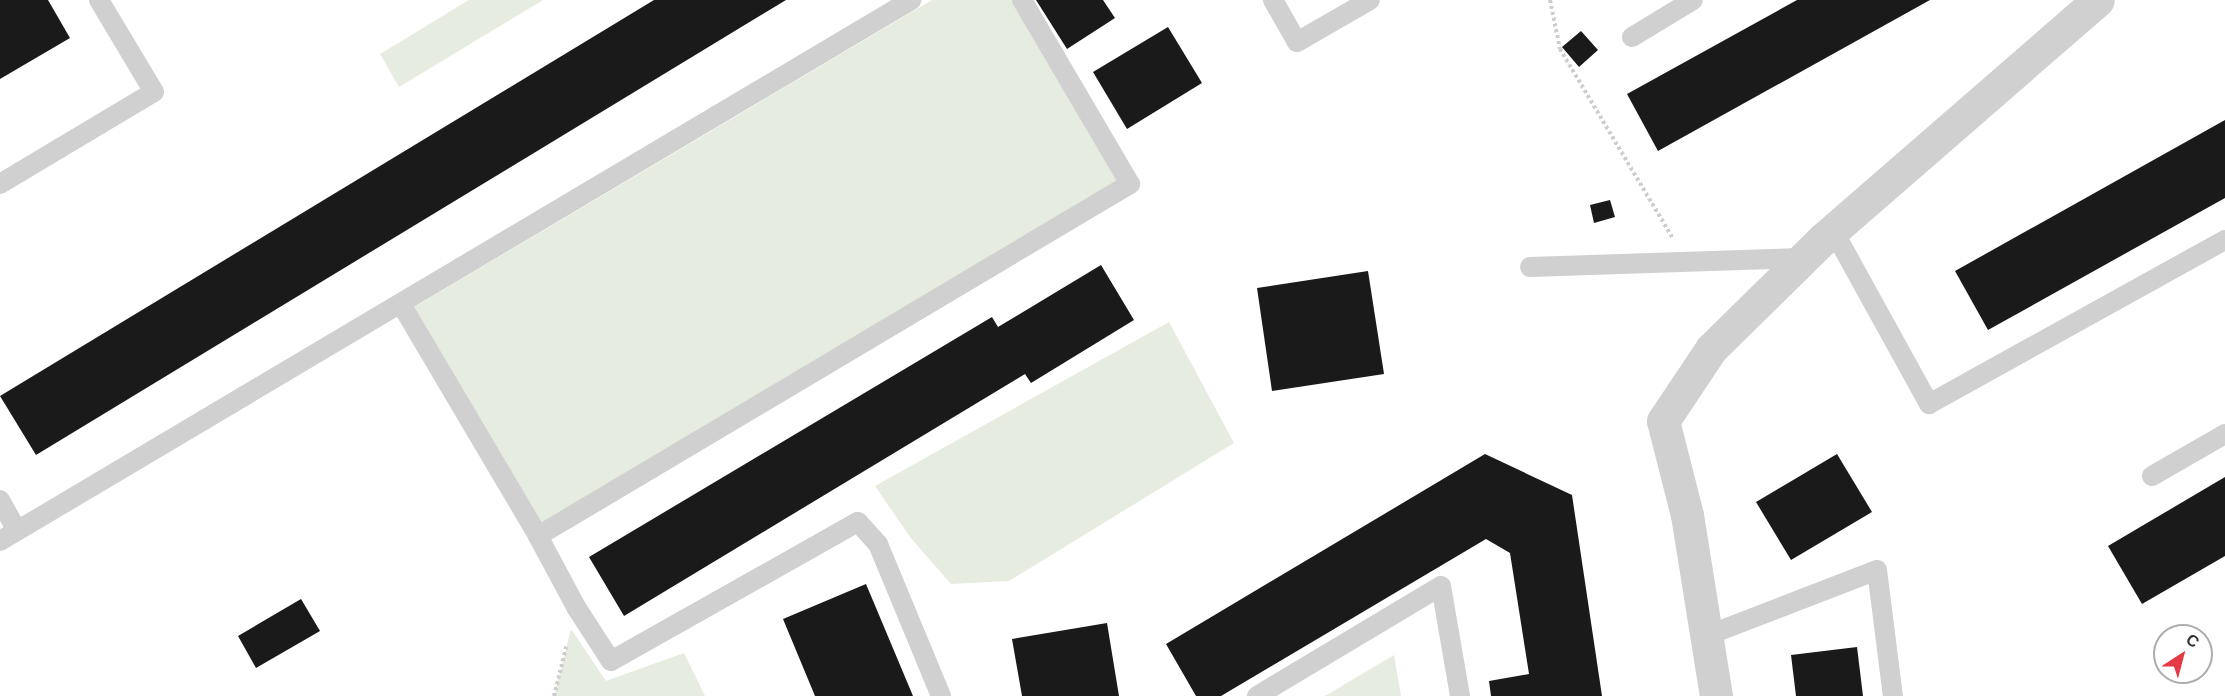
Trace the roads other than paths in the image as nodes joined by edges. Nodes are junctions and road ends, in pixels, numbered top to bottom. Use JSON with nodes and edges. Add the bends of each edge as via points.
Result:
{"nodes":[{"id":1,"x":99,"y":0,"type":"edge"},
{"id":2,"x":911,"y":0,"type":"edge"},
{"id":3,"x":1022,"y":0,"type":"edge"},
{"id":4,"x":1273,"y":0,"type":"edge"},
{"id":5,"x":1370,"y":0,"type":"edge"},
{"id":6,"x":1693,"y":0,"type":"edge"},
{"id":7,"x":2088,"y":3,"type":"edge"},
{"id":8,"x":1632,"y":37,"type":"dead end"},
{"id":9,"x":0,"y":184,"type":"edge"},
{"id":10,"x":1833,"y":230,"type":"junction"},
{"id":11,"x":2225,"y":240,"type":"edge"},
{"id":12,"x":1803,"y":258,"type":"junction"},
{"id":13,"x":1530,"y":267,"type":"dead end"},
{"id":14,"x":401,"y":304,"type":"junction"},
{"id":15,"x":2225,"y":434,"type":"edge"},
{"id":16,"x":2152,"y":476,"type":"dead end"},
{"id":17,"x":0,"y":500,"type":"edge"},
{"id":18,"x":18,"y":531,"type":"junction"},
{"id":19,"x":538,"y":536,"type":"junction"},
{"id":20,"x":0,"y":541,"type":"edge"},
{"id":21,"x":1706,"y":636,"type":"junction"},
{"id":22,"x":941,"y":696,"type":"edge"},
{"id":23,"x":1257,"y":696,"type":"edge"},
{"id":24,"x":1460,"y":696,"type":"edge"},
{"id":25,"x":1716,"y":696,"type":"edge"},
{"id":26,"x":1893,"y":696,"type":"edge"}],
"edges":[{"from":1,"to":9,"type":"lane","via":[[154,92]]},
{"from":2,"to":14,"type":"lane"},
{"from":3,"to":19,"type":"lane","via":[[1130,184]]},
{"from":4,"to":5,"type":"lane","via":[[1297,42]]},
{"from":6,"to":8,"type":"lane"},
{"from":7,"to":10,"type":"street"},
{"from":10,"to":11,"type":"lane","via":[[1929,404]]},
{"from":10,"to":12,"type":"street"},
{"from":12,"to":13,"type":"lane"},
{"from":12,"to":21,"type":"street","via":[[1711,349],[1664,421],[1687,515]]},
{"from":14,"to":18,"type":"lane"},
{"from":14,"to":19,"type":"lane"},
{"from":15,"to":16,"type":"lane"},
{"from":17,"to":18,"type":"lane"},
{"from":18,"to":20,"type":"lane"},
{"from":19,"to":22,"type":"lane","via":[[611,661],[858,522],[878,544]]},
{"from":21,"to":25,"type":"street"},
{"from":21,"to":26,"type":"lane","via":[[1877,570]]},
{"from":23,"to":24,"type":"lane","via":[[1441,586]]}]}
